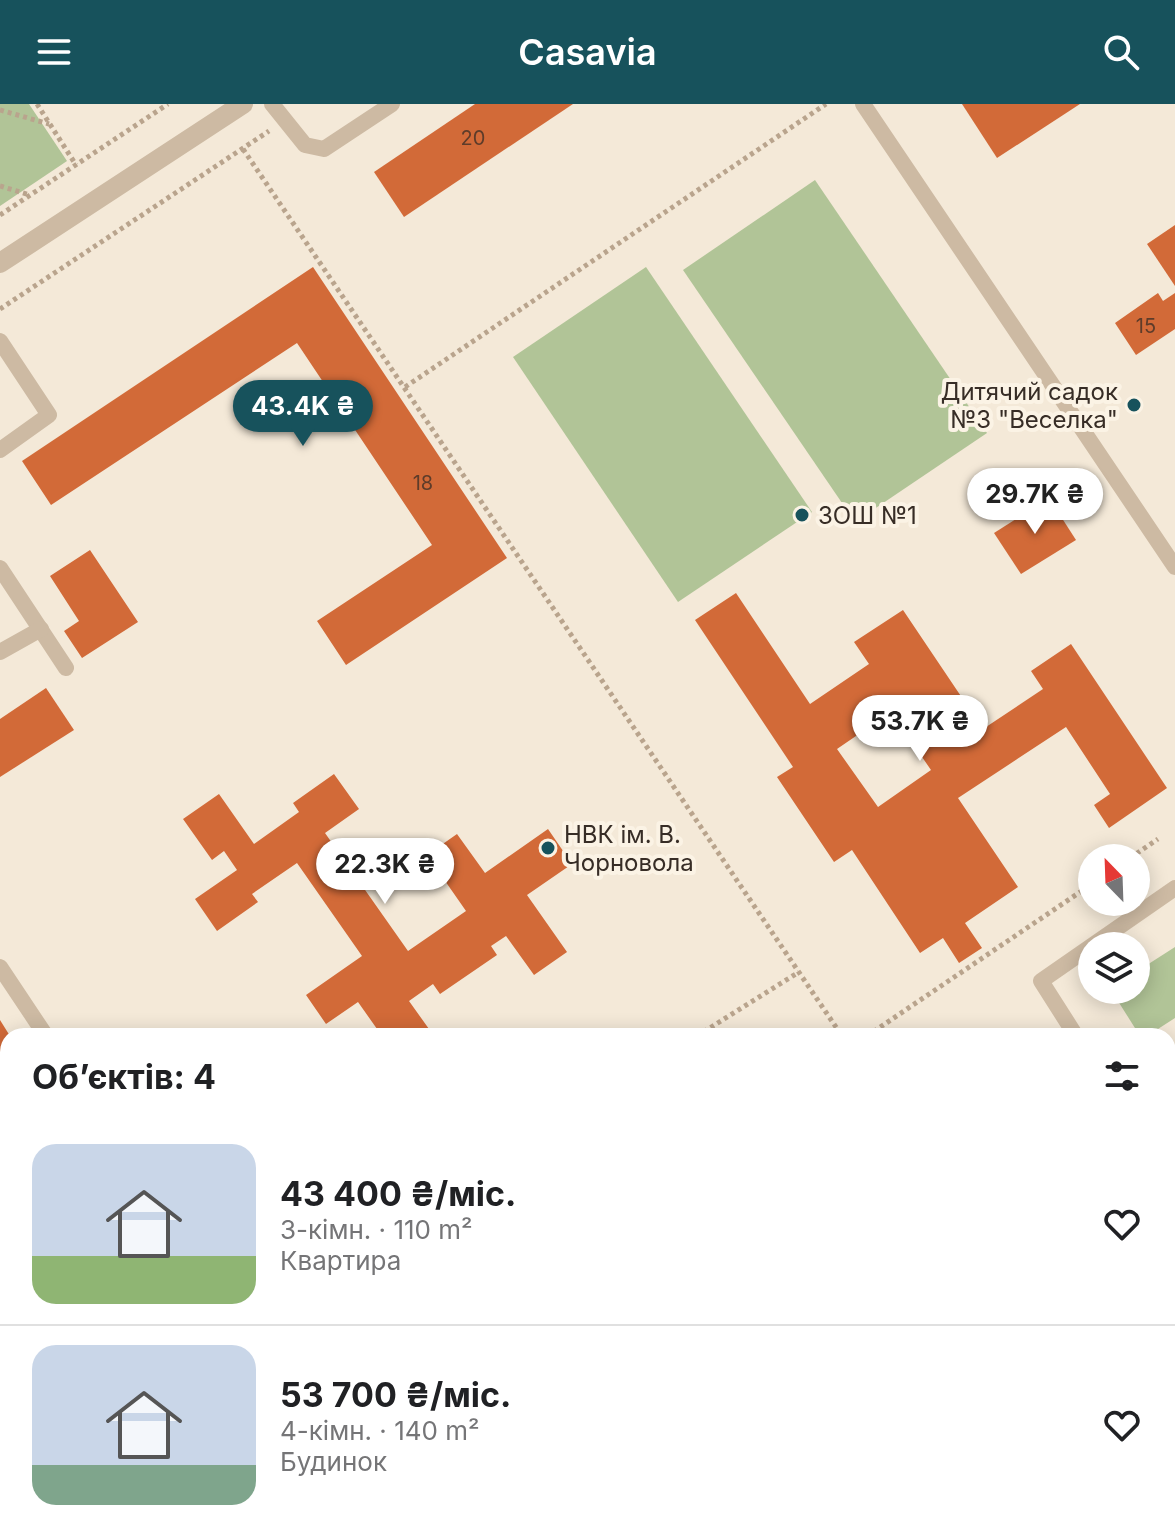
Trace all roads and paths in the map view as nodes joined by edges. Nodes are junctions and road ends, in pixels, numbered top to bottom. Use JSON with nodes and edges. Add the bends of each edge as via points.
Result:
{"nodes":[{"id":1,"x":37,"y":104,"type":"edge"},
{"id":2,"x":168,"y":104,"type":"edge"},
{"id":3,"x":243,"y":104,"type":"edge"},
{"id":4,"x":272,"y":104,"type":"edge"},
{"id":5,"x":392,"y":104,"type":"edge"},
{"id":6,"x":826,"y":104,"type":"edge"},
{"id":7,"x":863,"y":104,"type":"edge"},
{"id":8,"x":0,"y":110,"type":"edge"},
{"id":9,"x":285,"y":120,"type":"junction"},
{"id":10,"x":51,"y":125,"type":"junction"},
{"id":11,"x":243,"y":149,"type":"junction"},
{"id":12,"x":76,"y":165,"type":"junction"},
{"id":13,"x":0,"y":186,"type":"edge"},
{"id":14,"x":31,"y":195,"type":"junction"},
{"id":15,"x":0,"y":215,"type":"edge"},
{"id":16,"x":0,"y":263,"type":"edge"},
{"id":17,"x":0,"y":309,"type":"edge"},
{"id":18,"x":0,"y":341,"type":"edge"},
{"id":19,"x":405,"y":387,"type":"junction"},
{"id":20,"x":0,"y":450,"type":"edge"},
{"id":21,"x":1175,"y":567,"type":"edge"},
{"id":22,"x":0,"y":568,"type":"edge"},
{"id":23,"x":41,"y":629,"type":"junction"},
{"id":24,"x":0,"y":652,"type":"edge"},
{"id":25,"x":66,"y":668,"type":"dead end"},
{"id":26,"x":1158,"y":839,"type":"dead end"},
{"id":27,"x":1150,"y":844,"type":"edge"},
{"id":28,"x":1175,"y":888,"type":"edge"},
{"id":29,"x":1078,"y":893,"type":"edge"},
{"id":30,"x":0,"y":967,"type":"edge"},
{"id":31,"x":799,"y":972,"type":"junction"},
{"id":32,"x":41,"y":1028,"type":"edge"},
{"id":33,"x":710,"y":1028,"type":"edge"},
{"id":34,"x":837,"y":1028,"type":"edge"},
{"id":35,"x":879,"y":1028,"type":"edge"},
{"id":36,"x":1071,"y":1028,"type":"edge"}],
"edges":[{"from":1,"to":10,"type":"path"},
{"from":2,"to":12,"type":"path"},
{"from":3,"to":16,"type":"street"},
{"from":4,"to":9,"type":"lane"},
{"from":5,"to":9,"type":"lane","via":[[324,149],[305,145]]},
{"from":6,"to":19,"type":"path"},
{"from":7,"to":21,"type":"lane"},
{"from":8,"to":10,"type":"path"},
{"from":9,"to":11,"type":"path"},
{"from":10,"to":12,"type":"path"},
{"from":11,"to":17,"type":"path"},
{"from":11,"to":19,"type":"path"},
{"from":12,"to":14,"type":"path"},
{"from":13,"to":14,"type":"path"},
{"from":14,"to":15,"type":"path"},
{"from":18,"to":20,"type":"lane","via":[[49,415]]},
{"from":19,"to":31,"type":"path"},
{"from":22,"to":23,"type":"lane"},
{"from":23,"to":24,"type":"lane"},
{"from":23,"to":25,"type":"lane"},
{"from":26,"to":27,"type":"path"},
{"from":28,"to":36,"type":"lane","via":[[1041,981]]},
{"from":29,"to":35,"type":"path"},
{"from":30,"to":32,"type":"lane"},
{"from":31,"to":33,"type":"path"},
{"from":31,"to":34,"type":"path"}]}
